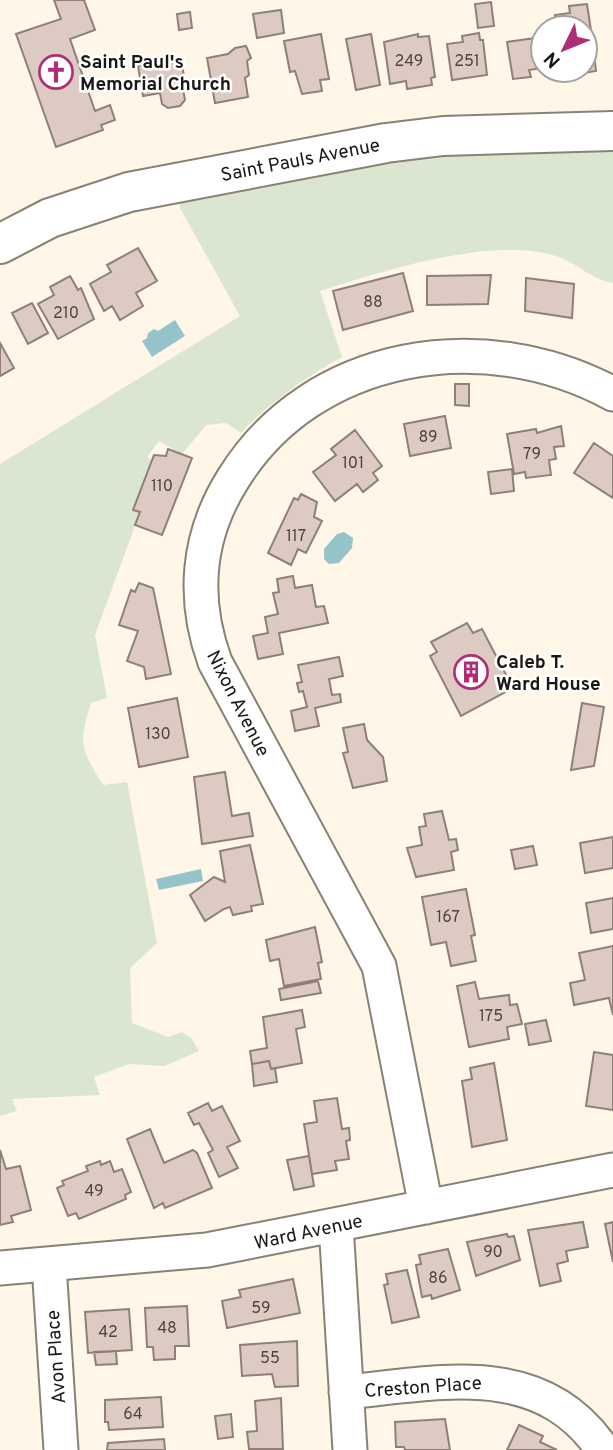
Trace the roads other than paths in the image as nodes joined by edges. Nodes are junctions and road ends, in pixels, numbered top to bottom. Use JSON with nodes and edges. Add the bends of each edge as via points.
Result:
{"nodes":[{"id":1,"x":613,"y":131,"type":"edge"},
{"id":2,"x":0,"y":244,"type":"edge"},
{"id":3,"x":613,"y":394,"type":"edge"},
{"id":4,"x":613,"y":1170,"type":"edge"},
{"id":5,"x":426,"y":1207,"type":"junction"},
{"id":6,"x":336,"y":1225,"type":"junction"},
{"id":7,"x":49,"y":1265,"type":"junction"},
{"id":8,"x":0,"y":1268,"type":"edge"},
{"id":9,"x":346,"y":1392,"type":"junction"},
{"id":10,"x":61,"y":1450,"type":"edge"},
{"id":11,"x":350,"y":1450,"type":"edge"},
{"id":12,"x":603,"y":1450,"type":"edge"}],
"edges":[{"from":1,"to":2,"type":"main road","name":"Saint Pauls Avenue","via":[[443,136],[386,143],[129,192],[62,213]]},
{"from":3,"to":5,"type":"street","name":"Nixon Avenue","via":[[554,370],[478,356],[424,358],[359,374],[301,404],[257,446],[222,497],[205,542],[200,572],[202,619],[215,662],[379,966]]},
{"from":4,"to":5,"type":"street","name":"Ward Avenue"},
{"from":5,"to":6,"type":"street","name":"Ward Avenue"},
{"from":6,"to":7,"type":"street","name":"Ward Avenue","via":[[195,1252]]},
{"from":6,"to":9,"type":"street"},
{"from":7,"to":8,"type":"street","name":"Ward Avenue"},
{"from":7,"to":10,"type":"street","name":"Avon Place"},
{"from":9,"to":11,"type":"street"},
{"from":9,"to":12,"type":"street","name":"Creston Place","via":[[498,1382],[530,1391],[563,1408]]}]}
